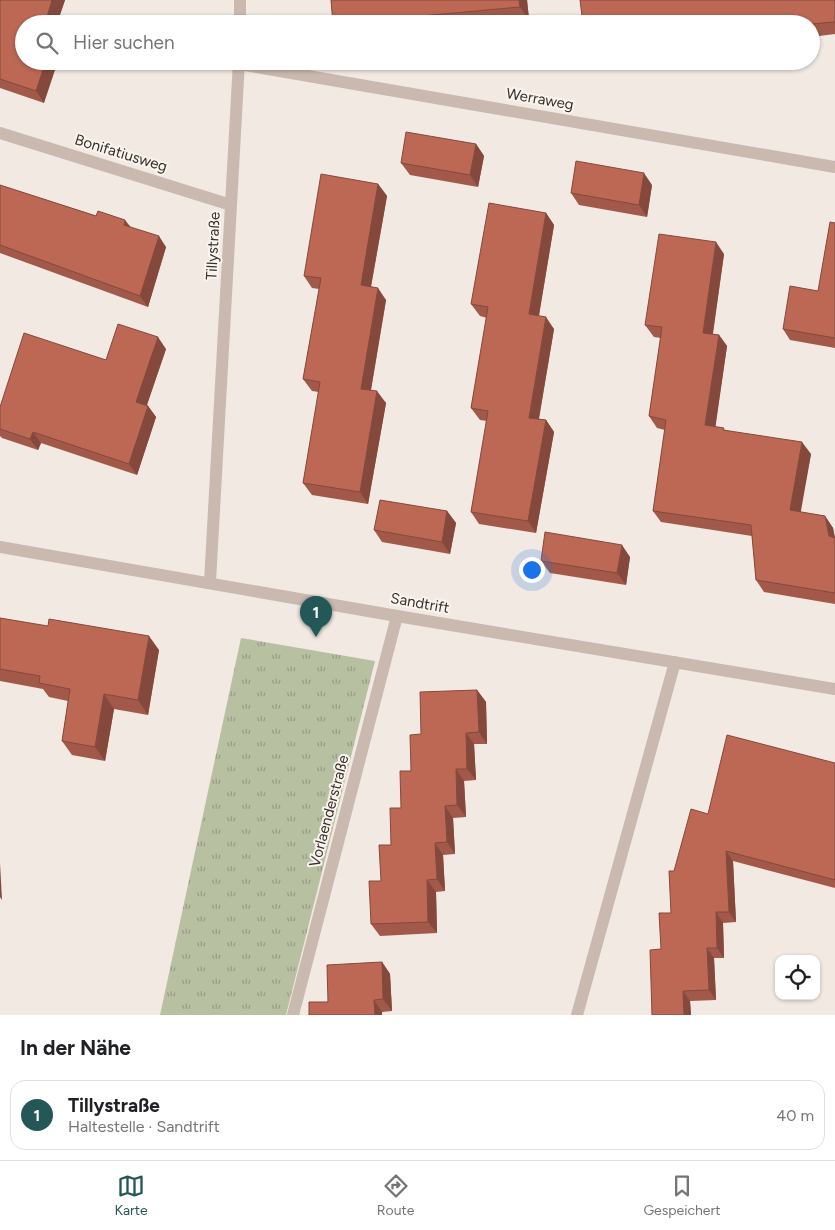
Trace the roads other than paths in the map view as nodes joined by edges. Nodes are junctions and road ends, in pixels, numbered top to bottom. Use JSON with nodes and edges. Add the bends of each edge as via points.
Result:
{"nodes":[{"id":1,"x":240,"y":0,"type":"edge"},
{"id":2,"x":240,"y":15,"type":"edge"},
{"id":3,"x":239,"y":70,"type":"edge"},
{"id":4,"x":284,"y":70,"type":"edge"},
{"id":5,"x":0,"y":133,"type":"edge"},
{"id":6,"x":835,"y":167,"type":"edge"},
{"id":7,"x":232,"y":205,"type":"junction"},
{"id":8,"x":0,"y":546,"type":"edge"},
{"id":9,"x":210,"y":582,"type":"junction"},
{"id":10,"x":397,"y":616,"type":"junction"},
{"id":11,"x":675,"y":662,"type":"junction"},
{"id":12,"x":835,"y":689,"type":"edge"},
{"id":13,"x":293,"y":1015,"type":"edge"},
{"id":14,"x":577,"y":1015,"type":"edge"}],
"edges":[{"from":1,"to":2,"type":"street"},
{"from":3,"to":7,"type":"street","name":"Tillystraße"},
{"from":4,"to":6,"type":"street","name":"Werraweg"},
{"from":5,"to":7,"type":"street","name":"Bonifatiusweg"},
{"from":7,"to":9,"type":"street","name":"Tillystraße"},
{"from":8,"to":9,"type":"street","name":"Sandtrift"},
{"from":9,"to":10,"type":"street","name":"Sandtrift"},
{"from":10,"to":11,"type":"street","name":"Sandtrift"},
{"from":10,"to":13,"type":"street","name":"Vorlaenderstraße"},
{"from":11,"to":12,"type":"street","name":"Sandtrift"},
{"from":11,"to":14,"type":"street"}]}
